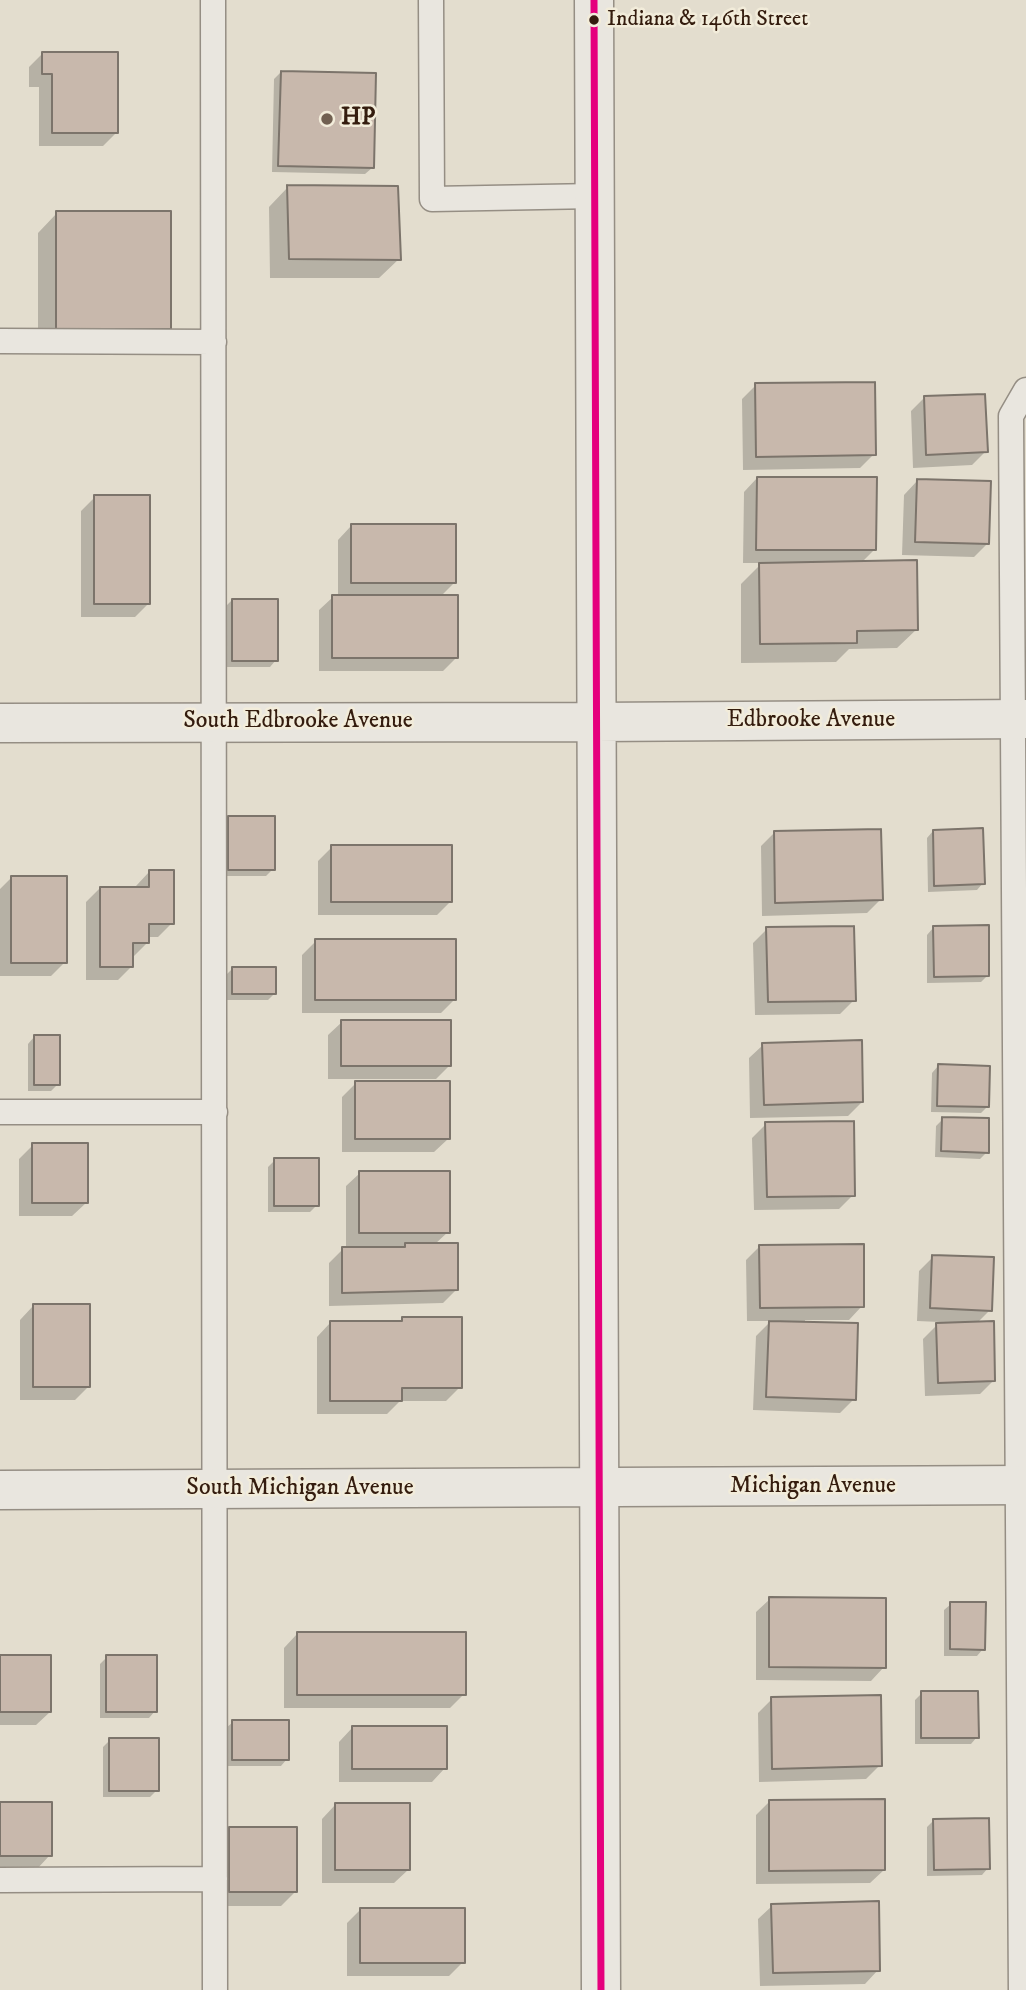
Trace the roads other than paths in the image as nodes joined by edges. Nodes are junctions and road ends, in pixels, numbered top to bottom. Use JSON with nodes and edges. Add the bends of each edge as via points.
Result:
{"nodes":[{"id":1,"x":213,"y":0,"type":"edge"},
{"id":2,"x":431,"y":0,"type":"edge"},
{"id":3,"x":594,"y":0,"type":"edge"},
{"id":4,"x":595,"y":196,"type":"junction"},
{"id":5,"x":0,"y":341,"type":"edge"},
{"id":6,"x":214,"y":342,"type":"junction"},
{"id":7,"x":1026,"y":390,"type":"edge"},
{"id":8,"x":1019,"y":719,"type":"edge"},
{"id":9,"x":214,"y":722,"type":"junction"},
{"id":10,"x":597,"y":722,"type":"junction"},
{"id":11,"x":0,"y":723,"type":"edge"},
{"id":12,"x":1020,"y":1107,"type":"edge"},
{"id":13,"x":0,"y":1112,"type":"edge"},
{"id":14,"x":215,"y":1112,"type":"junction"},
{"id":15,"x":1022,"y":1485,"type":"edge"},
{"id":16,"x":599,"y":1488,"type":"junction"},
{"id":17,"x":0,"y":1490,"type":"edge"},
{"id":18,"x":215,"y":1490,"type":"junction"},
{"id":19,"x":1023,"y":1877,"type":"edge"},
{"id":20,"x":215,"y":1879,"type":"junction"},
{"id":21,"x":0,"y":1880,"type":"edge"},
{"id":22,"x":215,"y":1990,"type":"edge"},
{"id":23,"x":601,"y":1990,"type":"edge"},
{"id":24,"x":1021,"y":1990,"type":"edge"}],
"edges":[{"from":1,"to":6,"type":"lane"},
{"from":2,"to":4,"type":"lane","via":[[432,200]]},
{"from":3,"to":4,"type":"street"},
{"from":4,"to":10,"type":"street"},
{"from":5,"to":6,"type":"lane"},
{"from":6,"to":9,"type":"lane"},
{"from":7,"to":8,"type":"lane","via":[[1011,416]]},
{"from":8,"to":10,"type":"street","name":"Edbrooke Avenue"},
{"from":8,"to":12,"type":"lane"},
{"from":9,"to":10,"type":"street","name":"South Edbrooke Avenue"},
{"from":9,"to":11,"type":"street","name":"South Edbrooke Avenue"},
{"from":9,"to":14,"type":"lane"},
{"from":10,"to":16,"type":"street"},
{"from":12,"to":15,"type":"lane"},
{"from":13,"to":14,"type":"lane"},
{"from":14,"to":18,"type":"lane"},
{"from":15,"to":16,"type":"street","name":"Michigan Avenue"},
{"from":15,"to":19,"type":"lane"},
{"from":16,"to":18,"type":"street","name":"South Michigan Avenue"},
{"from":16,"to":23,"type":"street"},
{"from":17,"to":18,"type":"street","name":"South Michigan Avenue"},
{"from":18,"to":20,"type":"lane"},
{"from":19,"to":24,"type":"lane"},
{"from":20,"to":21,"type":"lane"},
{"from":20,"to":22,"type":"lane"}]}
